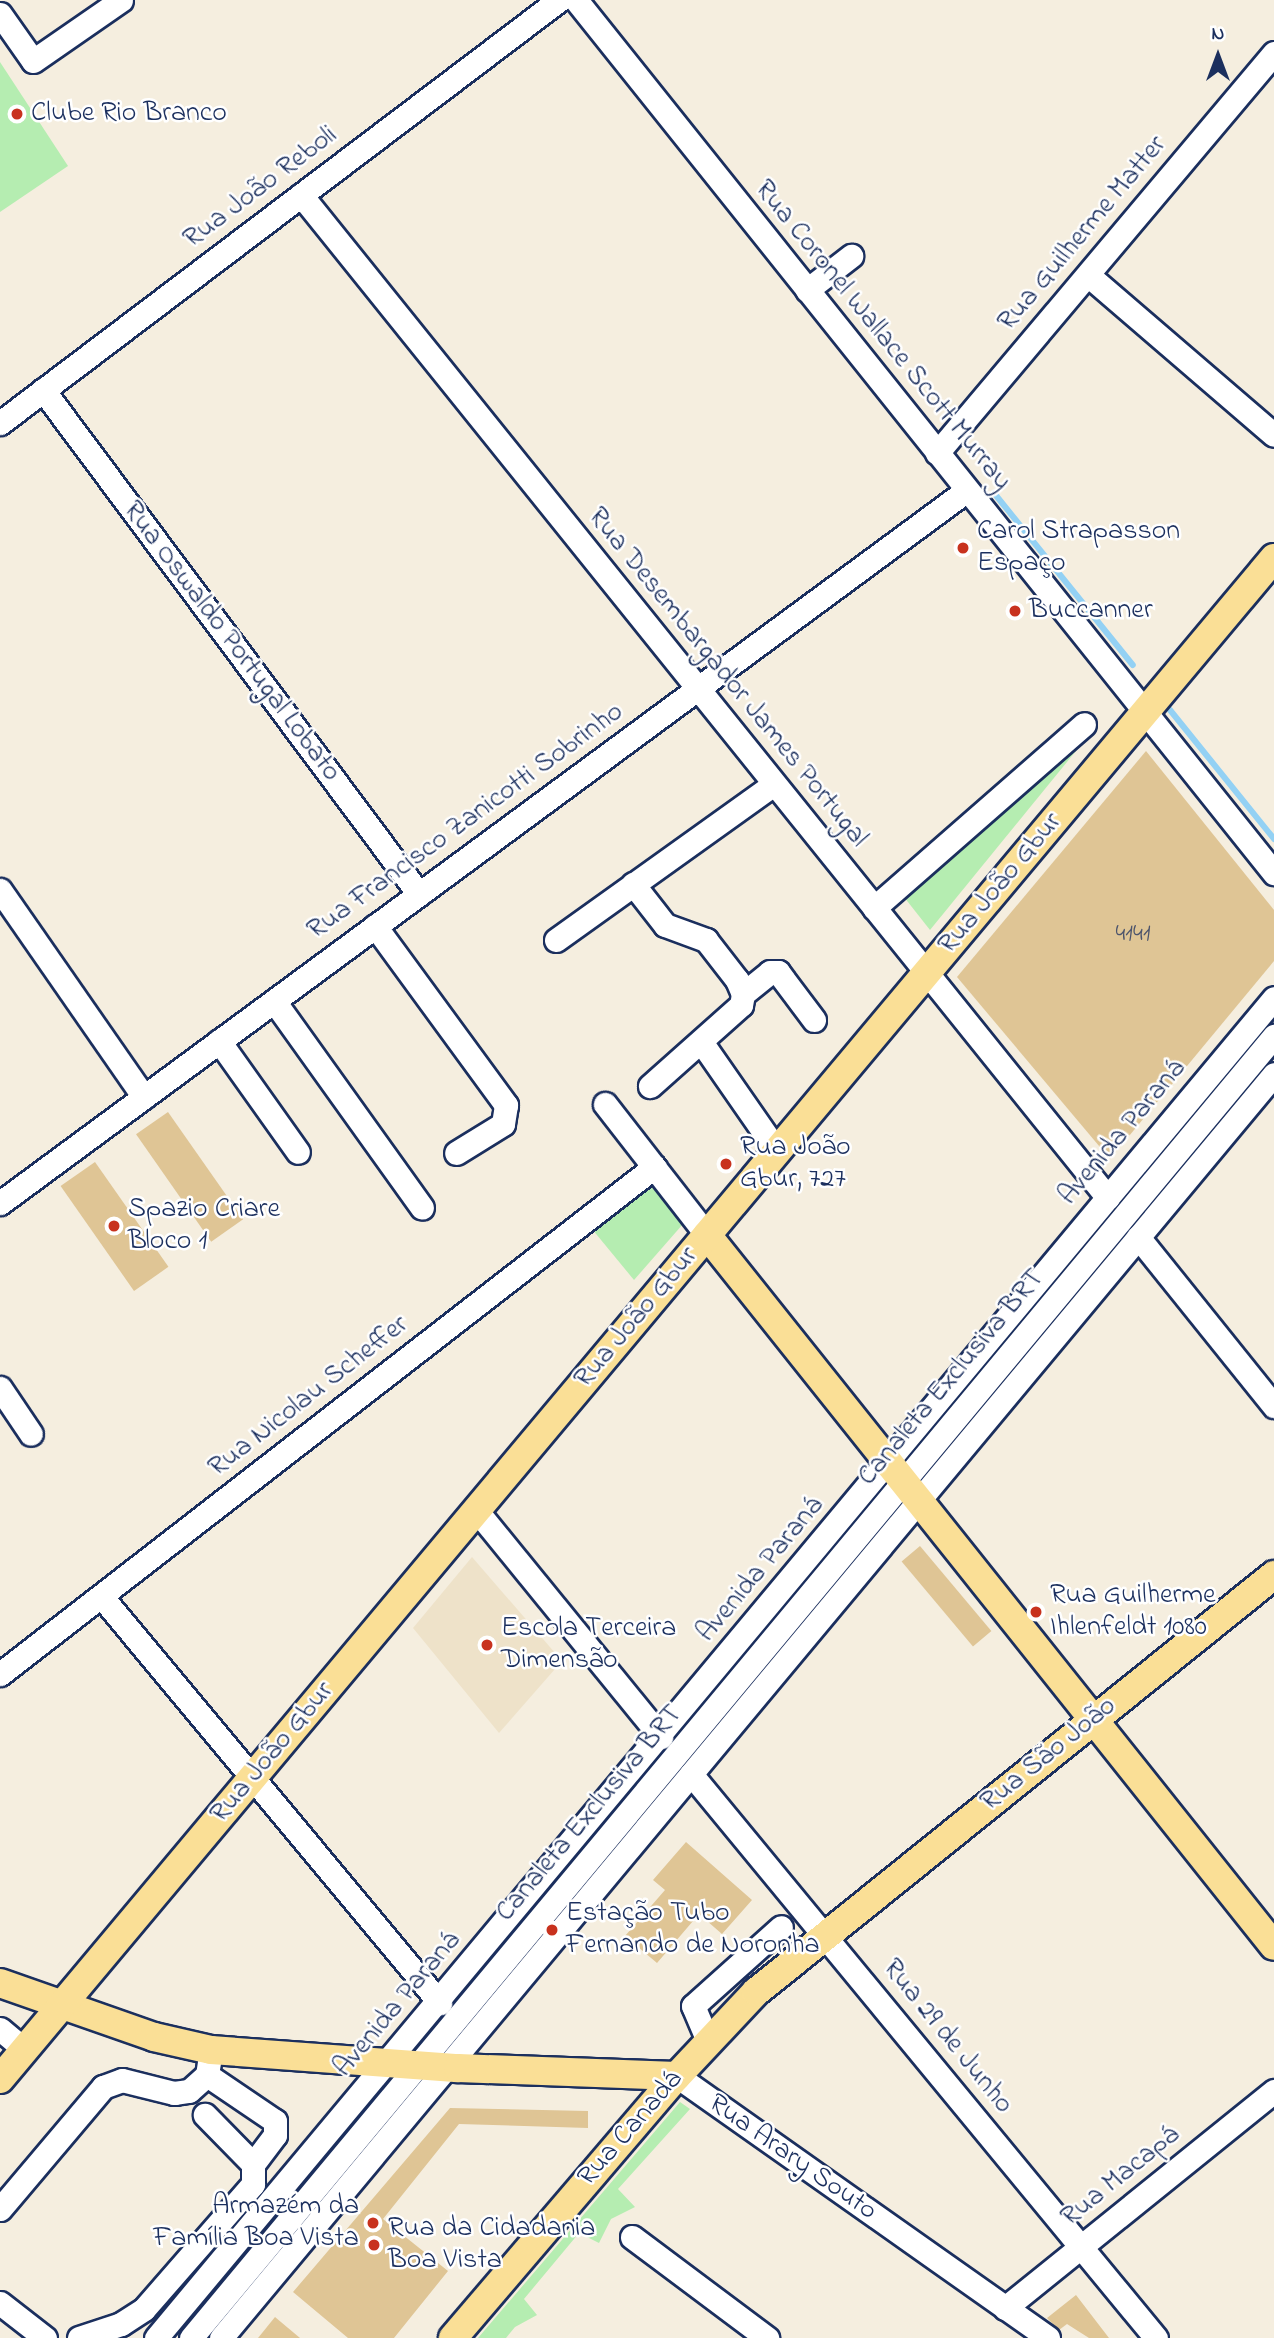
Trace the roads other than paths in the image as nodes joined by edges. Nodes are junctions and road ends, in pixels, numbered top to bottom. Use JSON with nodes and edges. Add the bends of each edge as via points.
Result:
{"nodes":[{"id":1,"x":121,"y":0,"type":"edge"},
{"id":2,"x":559,"y":0,"type":"edge"},
{"id":3,"x":576,"y":0,"type":"edge"},
{"id":4,"x":0,"y":15,"type":"edge"},
{"id":5,"x":1274,"y":53,"type":"edge"},
{"id":6,"x":301,"y":195,"type":"junction"},
{"id":7,"x":851,"y":256,"type":"dead end"},
{"id":8,"x":1088,"y":275,"type":"junction"},
{"id":9,"x":807,"y":290,"type":"junction"},
{"id":10,"x":43,"y":390,"type":"junction"},
{"id":11,"x":0,"y":423,"type":"edge"},
{"id":12,"x":1274,"y":435,"type":"edge"},
{"id":13,"x":937,"y":453,"type":"junction"},
{"id":14,"x":967,"y":490,"type":"junction"},
{"id":15,"x":1274,"y":558,"type":"edge"},
{"id":16,"x":697,"y":689,"type":"junction"},
{"id":17,"x":1145,"y":712,"type":"junction"},
{"id":18,"x":1084,"y":724,"type":"dead end"},
{"id":19,"x":774,"y":784,"type":"junction"},
{"id":20,"x":1274,"y":873,"type":"edge"},
{"id":21,"x":633,"y":884,"type":"junction"},
{"id":22,"x":0,"y":890,"type":"edge"},
{"id":23,"x":419,"y":894,"type":"junction"},
{"id":24,"x":874,"y":908,"type":"junction"},
{"id":25,"x":375,"y":926,"type":"junction"},
{"id":26,"x":556,"y":940,"type":"dead end"},
{"id":27,"x":926,"y":973,"type":"junction"},
{"id":28,"x":743,"y":994,"type":"junction"},
{"id":29,"x":1274,"y":998,"type":"edge"},
{"id":30,"x":274,"y":1001,"type":"junction"},
{"id":31,"x":814,"y":1020,"type":"dead end"},
{"id":32,"x":219,"y":1041,"type":"junction"},
{"id":33,"x":1269,"y":1042,"type":"edge"},
{"id":34,"x":702,"y":1043,"type":"junction"},
{"id":35,"x":1274,"y":1074,"type":"edge"},
{"id":36,"x":650,"y":1086,"type":"dead end"},
{"id":37,"x":144,"y":1097,"type":"junction"},
{"id":38,"x":605,"y":1104,"type":"dead end"},
{"id":39,"x":1183,"y":1107,"type":"junction"},
{"id":40,"x":777,"y":1151,"type":"junction"},
{"id":41,"x":298,"y":1152,"type":"dead end"},
{"id":42,"x":456,"y":1153,"type":"dead end"},
{"id":43,"x":654,"y":1167,"type":"junction"},
{"id":44,"x":1108,"y":1198,"type":"junction"},
{"id":45,"x":0,"y":1203,"type":"edge"},
{"id":46,"x":422,"y":1208,"type":"dead end"},
{"id":47,"x":707,"y":1234,"type":"junction"},
{"id":48,"x":1138,"y":1237,"type":"junction"},
{"id":49,"x":0,"y":1388,"type":"edge"},
{"id":50,"x":1274,"y":1406,"type":"edge"},
{"id":51,"x":31,"y":1434,"type":"dead end"},
{"id":52,"x":904,"y":1482,"type":"junction"},
{"id":53,"x":476,"y":1510,"type":"junction"},
{"id":54,"x":1274,"y":1575,"type":"edge"},
{"id":55,"x":101,"y":1596,"type":"junction"},
{"id":56,"x":0,"y":1674,"type":"edge"},
{"id":57,"x":1093,"y":1721,"type":"junction"},
{"id":58,"x":661,"y":1737,"type":"junction"},
{"id":59,"x":691,"y":1774,"type":"junction"},
{"id":60,"x":252,"y":1778,"type":"junction"},
{"id":61,"x":781,"y":1927,"type":"dead end"},
{"id":62,"x":825,"y":1936,"type":"junction"},
{"id":63,"x":1274,"y":1946,"type":"edge"},
{"id":64,"x":729,"y":1969,"type":"junction"},
{"id":65,"x":770,"y":1981,"type":"junction"},
{"id":66,"x":0,"y":1983,"type":"edge"},
{"id":67,"x":440,"y":2003,"type":"junction"},
{"id":68,"x":62,"y":2006,"type":"junction"},
{"id":69,"x":0,"y":2029,"type":"edge"},
{"id":70,"x":708,"y":2040,"type":"junction"},
{"id":71,"x":24,"y":2050,"type":"junction"},
{"id":72,"x":209,"y":2062,"type":"junction"},
{"id":73,"x":389,"y":2062,"type":"junction"},
{"id":74,"x":435,"y":2066,"type":"junction"},
{"id":75,"x":677,"y":2076,"type":"junction"},
{"id":76,"x":0,"y":2080,"type":"edge"},
{"id":77,"x":1274,"y":2091,"type":"edge"},
{"id":78,"x":205,"y":2115,"type":"dead end"},
{"id":79,"x":253,"y":2164,"type":"junction"},
{"id":80,"x":0,"y":2209,"type":"edge"},
{"id":81,"x":632,"y":2237,"type":"dead end"},
{"id":82,"x":1081,"y":2247,"type":"junction"},
{"id":83,"x":0,"y":2302,"type":"edge"},
{"id":84,"x":1005,"y":2308,"type":"junction"},
{"id":85,"x":45,"y":2338,"type":"edge"},
{"id":86,"x":79,"y":2338,"type":"edge"},
{"id":87,"x":156,"y":2338,"type":"edge"},
{"id":88,"x":191,"y":2338,"type":"edge"},
{"id":89,"x":221,"y":2338,"type":"edge"},
{"id":90,"x":453,"y":2338,"type":"edge"},
{"id":91,"x":767,"y":2338,"type":"edge"},
{"id":92,"x":1047,"y":2338,"type":"edge"},
{"id":93,"x":1156,"y":2338,"type":"edge"}],
"edges":[{"from":1,"to":4,"type":"street","via":[[33,61]]},
{"from":2,"to":6,"type":"street","name":"Rua João Reboli"},
{"from":3,"to":9,"type":"street","name":"Rua Coronel Wallace Scott Murray"},
{"from":5,"to":8,"type":"street","name":"Rua Guilherme Matter"},
{"from":6,"to":10,"type":"street","name":"Rua João Reboli"},
{"from":6,"to":16,"type":"street","name":"Rua Desembargador James Portugal"},
{"from":7,"to":9,"type":"street"},
{"from":8,"to":12,"type":"street"},
{"from":8,"to":13,"type":"street","name":"Rua Guilherme Matter"},
{"from":9,"to":13,"type":"street","name":"Rua Coronel Wallace Scott Murray"},
{"from":10,"to":11,"type":"street","name":"Rua João Reboli"},
{"from":10,"to":23,"type":"street","name":"Rua Oswaldo Portugal Lobato"},
{"from":13,"to":14,"type":"street","name":"Rua Coronel Wallace Scott Murray"},
{"from":14,"to":16,"type":"street","name":"Rua Francisco Zanicotti Sobrinho"},
{"from":14,"to":17,"type":"street","name":"Rua Coronel Wallace Scott Murray"},
{"from":15,"to":17,"type":"main road","name":"Rua João Gbur"},
{"from":16,"to":19,"type":"street","name":"Rua Desembargador James Portugal"},
{"from":16,"to":23,"type":"street","name":"Rua Francisco Zanicotti Sobrinho"},
{"from":17,"to":20,"type":"street","name":"Rua Coronel Wallace Scott Murray"},
{"from":17,"to":27,"type":"main road","name":"Rua João Gbur"},
{"from":18,"to":24,"type":"street"},
{"from":19,"to":21,"type":"street"},
{"from":19,"to":24,"type":"street","name":"Rua Desembargador James Portugal"},
{"from":21,"to":26,"type":"street"},
{"from":21,"to":28,"type":"street","via":[[665,926],[706,940]]},
{"from":22,"to":37,"type":"street"},
{"from":23,"to":25,"type":"street","name":"Rua Francisco Zanicotti Sobrinho"},
{"from":24,"to":27,"type":"street","name":"Rua Desembargador James Portugal"},
{"from":25,"to":30,"type":"street","name":"Rua Francisco Zanicotti Sobrinho"},
{"from":25,"to":42,"type":"street","via":[[506,1105],[503,1124]]},
{"from":27,"to":40,"type":"main road","name":"Rua João Gbur"},
{"from":27,"to":44,"type":"street","name":"Rua Desembargador James Portugal"},
{"from":28,"to":31,"type":"street","via":[[770,972],[778,972]]},
{"from":28,"to":34,"type":"street","via":[[741,1006]]},
{"from":29,"to":39,"type":"street","name":"Avenida Paraná"},
{"from":30,"to":32,"type":"street","name":"Rua Francisco Zanicotti Sobrinho"},
{"from":30,"to":46,"type":"street"},
{"from":32,"to":37,"type":"street","name":"Rua Francisco Zanicotti Sobrinho"},
{"from":32,"to":41,"type":"street"},
{"from":33,"to":39,"type":"street"},
{"from":33,"to":52,"type":"street","name":"Canaleta Exclusiva BRT"},
{"from":34,"to":36,"type":"street"},
{"from":34,"to":40,"type":"street"},
{"from":35,"to":48,"type":"street","name":"Avenida Paraná"},
{"from":37,"to":45,"type":"street","name":"Rua Francisco Zanicotti Sobrinho"},
{"from":38,"to":43,"type":"street"},
{"from":39,"to":44,"type":"street","name":"Avenida Paraná"},
{"from":40,"to":47,"type":"main road","name":"Rua João Gbur"},
{"from":43,"to":47,"type":"street"},
{"from":43,"to":55,"type":"street","name":"Rua Nicolau Scheffer"},
{"from":44,"to":52,"type":"street","name":"Avenida Paraná"},
{"from":47,"to":52,"type":"main road"},
{"from":47,"to":53,"type":"main road","name":"Rua João Gbur"},
{"from":48,"to":50,"type":"street"},
{"from":48,"to":52,"type":"street","name":"Avenida Paraná"},
{"from":49,"to":51,"type":"street"},
{"from":52,"to":57,"type":"main road"},
{"from":52,"to":58,"type":"street","name":"Avenida Paraná"},
{"from":52,"to":59,"type":"street","name":"Avenida Paraná"},
{"from":52,"to":74,"type":"street","name":"Canaleta Exclusiva BRT"},
{"from":53,"to":58,"type":"street"},
{"from":53,"to":60,"type":"main road","name":"Rua João Gbur"},
{"from":54,"to":57,"type":"main road","name":"Rua São João"},
{"from":55,"to":56,"type":"street","name":"Rua Nicolau Scheffer"},
{"from":55,"to":60,"type":"street"},
{"from":57,"to":62,"type":"main road","name":"Rua São João"},
{"from":57,"to":63,"type":"main road"},
{"from":58,"to":67,"type":"street","name":"Avenida Paraná"},
{"from":59,"to":62,"type":"street","name":"Rua 29 de Junho"},
{"from":59,"to":74,"type":"street","name":"Avenida Paraná"},
{"from":60,"to":67,"type":"street"},
{"from":60,"to":68,"type":"main road","name":"Rua João Gbur"},
{"from":61,"to":64,"type":"street"},
{"from":62,"to":65,"type":"main road","name":"Rua Canadá"},
{"from":62,"to":82,"type":"street","name":"Rua 29 de Junho"},
{"from":64,"to":65,"type":"street"},
{"from":64,"to":70,"type":"street","via":[[693,2006]]},
{"from":65,"to":70,"type":"main road","name":"Rua Canadá"},
{"from":66,"to":68,"type":"main road"},
{"from":67,"to":73,"type":"street","name":"Avenida Paraná"},
{"from":68,"to":71,"type":"main road","name":"Rua João Gbur"},
{"from":68,"to":72,"type":"main road"},
{"from":69,"to":71,"type":"street"},
{"from":70,"to":75,"type":"main road","name":"Rua Canadá"},
{"from":71,"to":76,"type":"main road","name":"Rua João Gbur"},
{"from":72,"to":73,"type":"main road"},
{"from":72,"to":79,"type":"street","via":[[275,2121],[275,2134]]},
{"from":72,"to":80,"type":"street","via":[[189,2091],[174,2093],[122,2080],[103,2087]]},
{"from":73,"to":74,"type":"main road"},
{"from":73,"to":87,"type":"street","name":"Avenida Paraná"},
{"from":74,"to":75,"type":"main road"},
{"from":74,"to":88,"type":"street","name":"Canaleta Exclusiva BRT"},
{"from":74,"to":89,"type":"street","name":"Avenida Paraná"},
{"from":75,"to":84,"type":"street","name":"Rua Arary Souto"},
{"from":75,"to":90,"type":"main road","name":"Rua Canadá"},
{"from":77,"to":82,"type":"street","name":"Rua Macapá"},
{"from":78,"to":79,"type":"street"},
{"from":79,"to":86,"type":"street","via":[[253,2184],[237,2207],[144,2309],[121,2324]]},
{"from":81,"to":91,"type":"street"},
{"from":82,"to":84,"type":"street","name":"Rua Macapá"},
{"from":82,"to":93,"type":"street","name":"Rua 29 de Junho"},
{"from":83,"to":85,"type":"street"},
{"from":84,"to":92,"type":"street","name":"Rua Arary Souto"}]}
